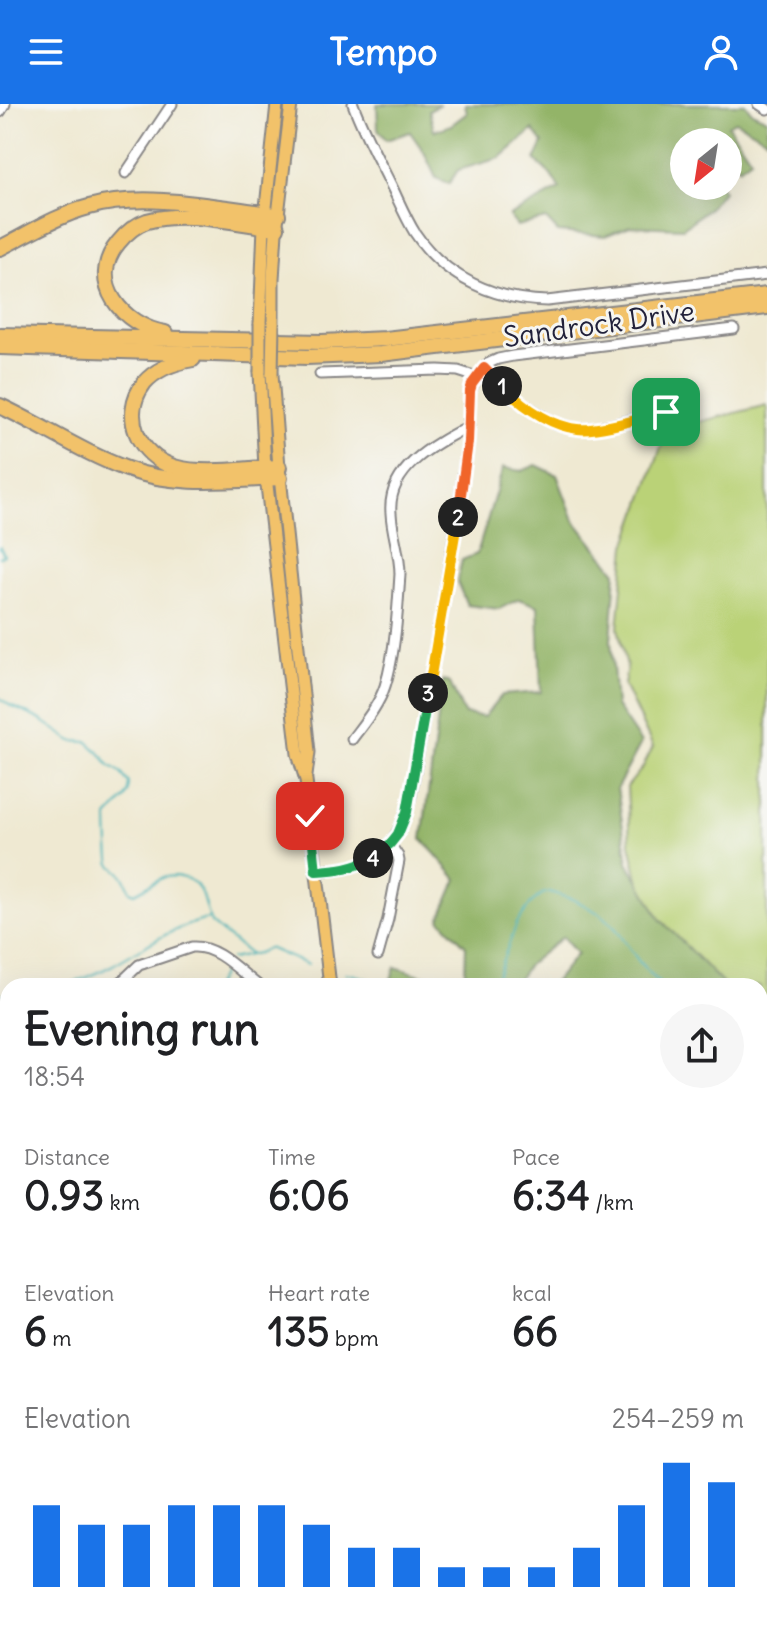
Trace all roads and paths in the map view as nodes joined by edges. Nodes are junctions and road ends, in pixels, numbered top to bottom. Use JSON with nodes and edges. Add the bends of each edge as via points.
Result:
{"nodes":[{"id":1,"x":5,"y":104,"type":"edge"},
{"id":2,"x":172,"y":104,"type":"edge"},
{"id":3,"x":277,"y":104,"type":"edge"},
{"id":4,"x":291,"y":104,"type":"edge"},
{"id":5,"x":353,"y":104,"type":"edge"},
{"id":6,"x":759,"y":104,"type":"edge"},
{"id":7,"x":767,"y":109,"type":"edge"},
{"id":8,"x":0,"y":112,"type":"edge"},
{"id":9,"x":126,"y":173,"type":"dead end"},
{"id":10,"x":271,"y":221,"type":"junction"},
{"id":11,"x":0,"y":248,"type":"edge"},
{"id":12,"x":767,"y":275,"type":"edge"},
{"id":13,"x":767,"y":295,"type":"edge"},
{"id":14,"x":767,"y":307,"type":"edge"},
{"id":15,"x":734,"y":329,"type":"dead end"},
{"id":16,"x":0,"y":335,"type":"edge"},
{"id":17,"x":204,"y":340,"type":"junction"},
{"id":18,"x":0,"y":347,"type":"edge"},
{"id":19,"x":226,"y":355,"type":"junction"},
{"id":20,"x":484,"y":368,"type":"junction"},
{"id":21,"x":320,"y":374,"type":"dead end"},
{"id":22,"x":477,"y":377,"type":"junction"},
{"id":23,"x":0,"y":406,"type":"edge"},
{"id":24,"x":689,"y":406,"type":"dead end"},
{"id":25,"x":469,"y":426,"type":"junction"},
{"id":26,"x":273,"y":473,"type":"junction"},
{"id":27,"x":352,"y":739,"type":"dead end"},
{"id":28,"x":390,"y":844,"type":"junction"},
{"id":29,"x":316,"y":871,"type":"junction"},
{"id":30,"x":378,"y":955,"type":"dead end"},
{"id":31,"x":125,"y":978,"type":"edge"},
{"id":32,"x":249,"y":978,"type":"edge"},
{"id":33,"x":329,"y":978,"type":"edge"}],
"edges":[{"from":1,"to":8,"type":"street"},
{"from":2,"to":9,"type":"street"},
{"from":3,"to":10,"type":"main road"},
{"from":4,"to":10,"type":"main road"},
{"from":5,"to":12,"type":"street","via":[[415,232],[441,262],[491,292],[547,301]]},
{"from":6,"to":7,"type":"street"},
{"from":10,"to":11,"type":"highway","via":[[165,202],[121,201],[87,207]]},
{"from":10,"to":17,"type":"highway","via":[[166,218],[144,222],[114,248],[107,282],[120,311],[157,332]]},
{"from":10,"to":26,"type":"main road","bridge":true,"via":[[266,373]]},
{"from":13,"to":17,"type":"highway","via":[[385,339]]},
{"from":14,"to":19,"type":"highway","via":[[393,353]]},
{"from":15,"to":20,"type":"street","name":"Sandrock Drive","via":[[513,356]]},
{"from":16,"to":17,"type":"highway"},
{"from":18,"to":19,"type":"highway"},
{"from":19,"to":26,"type":"highway","via":[[190,360],[156,373],[136,399],[134,431],[144,449],[173,467]]},
{"from":20,"to":22,"type":"street","name":"Sandrock Drive"},
{"from":20,"to":24,"type":"street","via":[[518,401],[556,424],[576,429]]},
{"from":21,"to":22,"type":"street","via":[[438,370]]},
{"from":22,"to":25,"type":"street","via":[[470,391]]},
{"from":23,"to":26,"type":"highway","via":[[129,470],[199,481]]},
{"from":25,"to":27,"type":"street","via":[[421,454],[392,493],[400,576],[390,666],[380,698]]},
{"from":25,"to":28,"type":"street","via":[[411,796]]},
{"from":26,"to":29,"type":"main road","via":[[298,754]]},
{"from":28,"to":29,"type":"street","via":[[358,866]]},
{"from":28,"to":30,"type":"street","via":[[399,861]]},
{"from":29,"to":33,"type":"main road"},
{"from":31,"to":32,"type":"street","via":[[139,965],[200,946]]}]}
